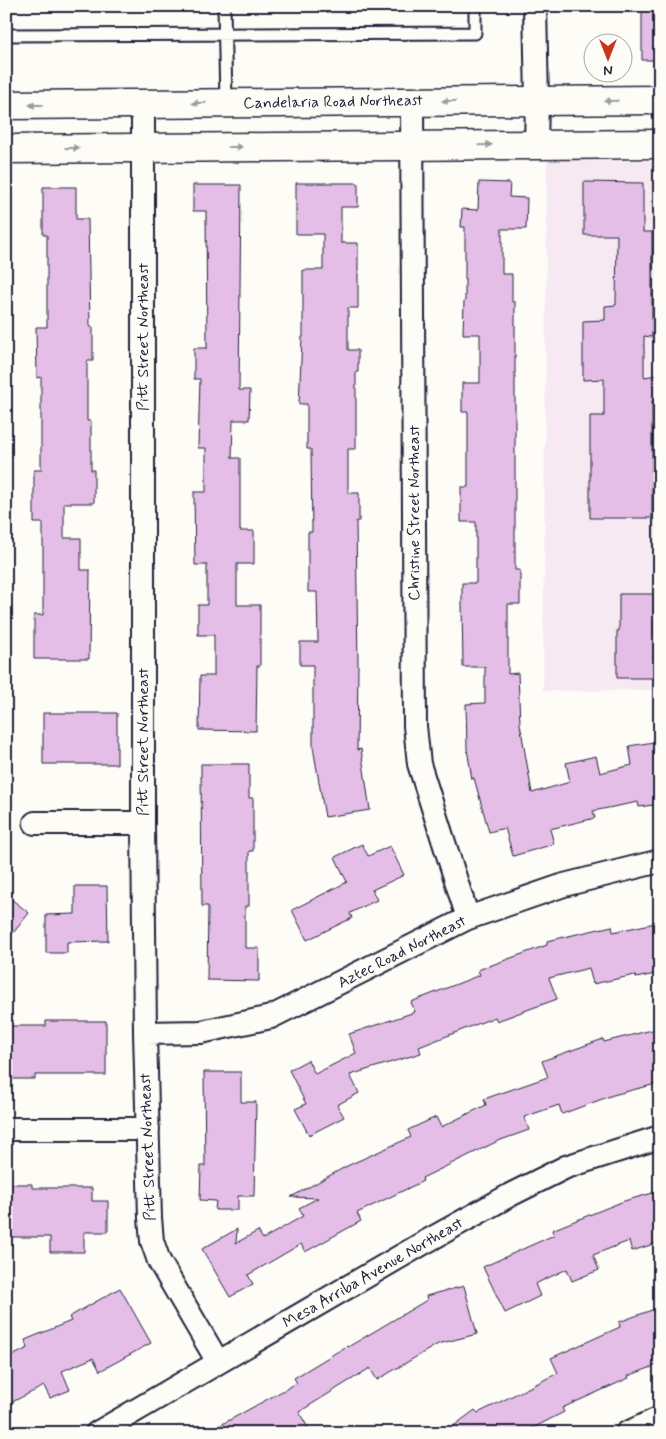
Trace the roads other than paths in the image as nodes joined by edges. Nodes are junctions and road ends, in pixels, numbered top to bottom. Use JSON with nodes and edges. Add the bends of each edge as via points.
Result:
{"nodes":[{"id":1,"x":224,"y":6,"type":"edge"},
{"id":2,"x":475,"y":6,"type":"edge"},
{"id":3,"x":535,"y":6,"type":"edge"},
{"id":4,"x":224,"y":34,"type":"junction"},
{"id":5,"x":6,"y":35,"type":"edge"},
{"id":6,"x":660,"y":100,"type":"edge"},
{"id":7,"x":412,"y":101,"type":"junction"},
{"id":8,"x":537,"y":101,"type":"junction"},
{"id":9,"x":226,"y":103,"type":"junction"},
{"id":10,"x":143,"y":104,"type":"junction"},
{"id":11,"x":6,"y":105,"type":"edge"},
{"id":12,"x":660,"y":144,"type":"edge"},
{"id":13,"x":536,"y":145,"type":"junction"},
{"id":14,"x":412,"y":146,"type":"junction"},
{"id":15,"x":143,"y":148,"type":"junction"},
{"id":16,"x":6,"y":149,"type":"edge"},
{"id":17,"x":36,"y":823,"type":"dead end"},
{"id":18,"x":143,"y":823,"type":"junction"},
{"id":19,"x":660,"y":860,"type":"edge"},
{"id":20,"x":468,"y":918,"type":"junction"},
{"id":21,"x":145,"y":1033,"type":"junction"},
{"id":22,"x":6,"y":1129,"type":"edge"},
{"id":23,"x":148,"y":1129,"type":"junction"},
{"id":24,"x":660,"y":1137,"type":"edge"},
{"id":25,"x":218,"y":1362,"type":"junction"},
{"id":26,"x":660,"y":1418,"type":"edge"},
{"id":27,"x":97,"y":1433,"type":"edge"},
{"id":28,"x":627,"y":1433,"type":"edge"}],
"edges":[{"from":1,"to":4,"type":"lane"},
{"from":2,"to":4,"type":"lane","via":[[475,33]]},
{"from":3,"to":8,"type":"street"},
{"from":4,"to":5,"type":"lane"},
{"from":4,"to":9,"type":"lane"},
{"from":6,"to":8,"type":"main road","name":"Candelaria Road Northeast","one_way":true},
{"from":8,"to":7,"type":"main road","name":"Candelaria Road Northeast","one_way":true},
{"from":7,"to":9,"type":"main road","name":"Candelaria Road Northeast"},
{"from":7,"to":14,"type":"street","name":"Christine Street Northeast"},
{"from":8,"to":13,"type":"street"},
{"from":9,"to":10,"type":"main road","name":"Candelaria Road Northeast","one_way":true},
{"from":10,"to":11,"type":"main road","name":"Candelaria Road Northeast","one_way":true},
{"from":10,"to":15,"type":"street","name":"Pitt Street Northeast"},
{"from":12,"to":13,"type":"main road"},
{"from":14,"to":13,"type":"main road","one_way":true},
{"from":15,"to":14,"type":"main road","one_way":true},
{"from":14,"to":20,"type":"street","name":"Christine Street Northeast","via":[[415,726],[419,764]]},
{"from":16,"to":15,"type":"main road","one_way":true},
{"from":15,"to":18,"type":"street","name":"Pitt Street Northeast"},
{"from":17,"to":18,"type":"street"},
{"from":18,"to":21,"type":"street","name":"Pitt Street Northeast"},
{"from":19,"to":20,"type":"street","name":"Aztec Road Northeast","via":[[564,885]]},
{"from":20,"to":21,"type":"street","name":"Aztec Road Northeast","via":[[271,1017],[201,1032]]},
{"from":21,"to":23,"type":"street","name":"Pitt Street Northeast"},
{"from":22,"to":23,"type":"street"},
{"from":23,"to":25,"type":"street","name":"Pitt Street Northeast","via":[[152,1241],[159,1261]]},
{"from":24,"to":25,"type":"street","name":"Mesa Arriba Avenue Northeast","via":[[566,1167],[510,1195]]},
{"from":25,"to":27,"type":"street","name":"Mesa Arriba Avenue Northeast"},
{"from":26,"to":28,"type":"street"}]}
